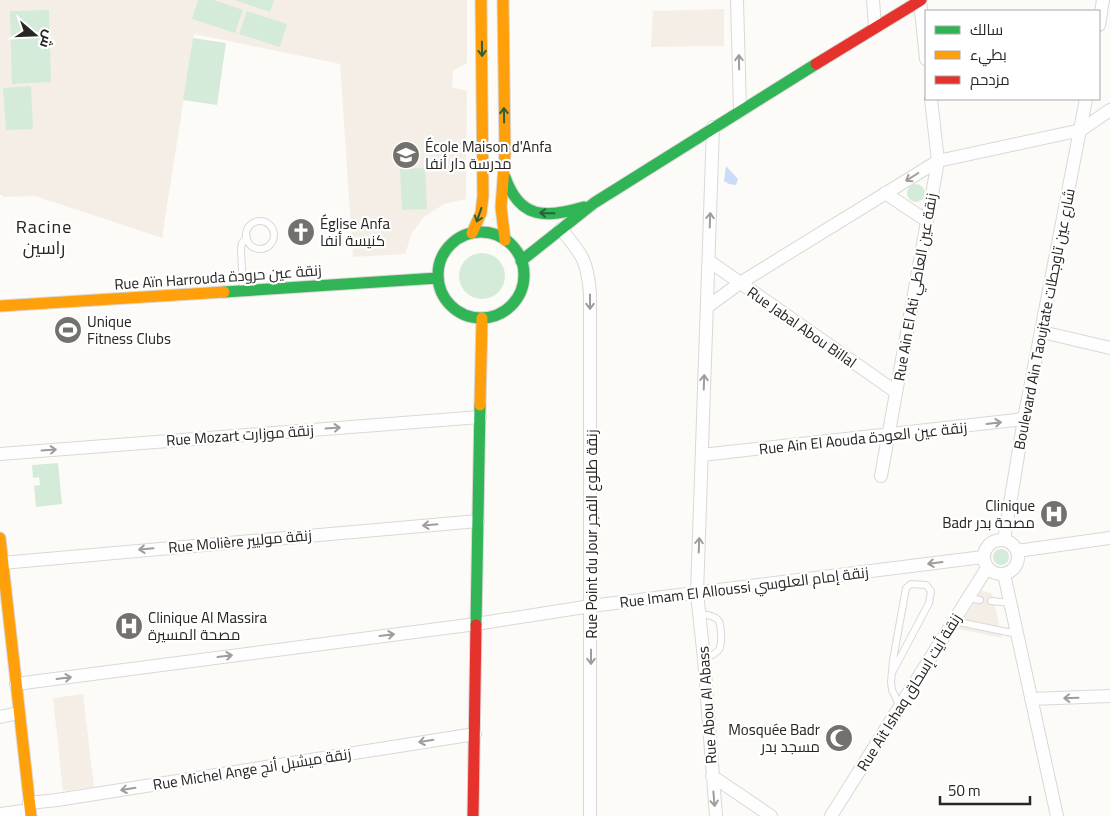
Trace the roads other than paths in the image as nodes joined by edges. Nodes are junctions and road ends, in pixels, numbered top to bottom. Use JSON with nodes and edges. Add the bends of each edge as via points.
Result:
{"nodes":[{"id":1,"x":481,"y":0,"type":"edge"},
{"id":2,"x":503,"y":0,"type":"edge"},
{"id":3,"x":737,"y":0,"type":"edge"},
{"id":4,"x":873,"y":0,"type":"edge"},
{"id":5,"x":920,"y":0,"type":"edge"},
{"id":6,"x":1103,"y":0,"type":"edge"},
{"id":7,"x":1100,"y":19,"type":"edge"},
{"id":8,"x":875,"y":27,"type":"junction"},
{"id":9,"x":925,"y":49,"type":"edge"},
{"id":10,"x":931,"y":100,"type":"edge"},
{"id":11,"x":1086,"y":100,"type":"edge"},
{"id":12,"x":740,"y":110,"type":"junction"},
{"id":13,"x":1110,"y":110,"type":"edge"},
{"id":14,"x":713,"y":128,"type":"junction"},
{"id":15,"x":1081,"y":130,"type":"junction"},
{"id":16,"x":938,"y":161,"type":"junction"},
{"id":17,"x":504,"y":175,"type":"junction"},
{"id":18,"x":886,"y":193,"type":"junction"},
{"id":19,"x":594,"y":204,"type":"junction"},
{"id":20,"x":927,"y":221,"type":"junction"},
{"id":21,"x":560,"y":230,"type":"junction"},
{"id":22,"x":472,"y":234,"type":"junction"},
{"id":23,"x":247,"y":237,"type":"junction"},
{"id":24,"x":505,"y":240,"type":"junction"},
{"id":25,"x":521,"y":261,"type":"junction"},
{"id":26,"x":709,"y":261,"type":"junction"},
{"id":27,"x":438,"y":278,"type":"junction"},
{"id":28,"x":740,"y":283,"type":"junction"},
{"id":29,"x":243,"y":290,"type":"junction"},
{"id":30,"x":0,"y":306,"type":"edge"},
{"id":31,"x":707,"y":307,"type":"junction"},
{"id":32,"x":482,"y":318,"type":"junction"},
{"id":33,"x":1042,"y":332,"type":"junction"},
{"id":34,"x":1110,"y":348,"type":"edge"},
{"id":35,"x":896,"y":392,"type":"junction"},
{"id":36,"x":480,"y":417,"type":"junction"},
{"id":37,"x":1024,"y":420,"type":"junction"},
{"id":38,"x":888,"y":435,"type":"junction"},
{"id":39,"x":0,"y":454,"type":"edge"},
{"id":40,"x":702,"y":456,"type":"junction"},
{"id":41,"x":881,"y":476,"type":"dead end"},
{"id":42,"x":478,"y":521,"type":"junction"},
{"id":43,"x":0,"y":538,"type":"edge"},
{"id":44,"x":1110,"y":538,"type":"edge"},
{"id":45,"x":1004,"y":540,"type":"junction"},
{"id":46,"x":1017,"y":552,"type":"junction"},
{"id":47,"x":985,"y":562,"type":"junction"},
{"id":48,"x":2,"y":563,"type":"junction"},
{"id":49,"x":1004,"y":574,"type":"junction"},
{"id":50,"x":2,"y":588,"type":"edge"},
{"id":51,"x":697,"y":593,"type":"junction"},
{"id":52,"x":991,"y":601,"type":"dead end"},
{"id":53,"x":1011,"y":603,"type":"junction"},
{"id":54,"x":591,"y":606,"type":"junction"},
{"id":55,"x":700,"y":614,"type":"junction"},
{"id":56,"x":954,"y":620,"type":"junction"},
{"id":57,"x":476,"y":624,"type":"junction"},
{"id":58,"x":1017,"y":634,"type":"junction"},
{"id":59,"x":704,"y":659,"type":"junction"},
{"id":60,"x":893,"y":671,"type":"junction"},
{"id":61,"x":16,"y":684,"type":"junction"},
{"id":62,"x":1110,"y":696,"type":"edge"},
{"id":63,"x":1031,"y":699,"type":"junction"},
{"id":64,"x":900,"y":706,"type":"junction"},
{"id":65,"x":19,"y":713,"type":"junction"},
{"id":66,"x":0,"y":717,"type":"edge"},
{"id":67,"x":474,"y":734,"type":"junction"},
{"id":68,"x":712,"y":776,"type":"junction"},
{"id":69,"x":30,"y":810,"type":"edge"},
{"id":70,"x":0,"y":814,"type":"edge"},
{"id":71,"x":473,"y":816,"type":"edge"},
{"id":72,"x":590,"y":816,"type":"edge"},
{"id":73,"x":716,"y":816,"type":"edge"},
{"id":74,"x":770,"y":816,"type":"edge"},
{"id":75,"x":831,"y":816,"type":"edge"},
{"id":76,"x":1057,"y":816,"type":"edge"}],
"edges":[{"from":1,"to":22,"type":"main road","one_way":true,"via":[[483,196],[481,213]]},
{"from":17,"to":2,"type":"main road","one_way":true},
{"from":12,"to":3,"type":"street","one_way":true},
{"from":4,"to":8,"type":"street"},
{"from":5,"to":8,"type":"main road"},
{"from":5,"to":9,"type":"street"},
{"from":6,"to":7,"type":"street"},
{"from":8,"to":12,"type":"main road"},
{"from":10,"to":16,"type":"street","name":"Rue Ain El Ati زنقة عين العاطي"},
{"from":11,"to":15,"type":"street","name":"Boulevard Ain Taoujtate شارع عين تاوجطات"},
{"from":12,"to":14,"type":"main road"},
{"from":13,"to":15,"type":"street"},
{"from":14,"to":19,"type":"main road"},
{"from":26,"to":14,"type":"street","name":"Rue Abou Al Abass","one_way":true},
{"from":15,"to":16,"type":"street"},
{"from":15,"to":33,"type":"street","name":"Boulevard Ain Taoujtate شارع عين تاوجطات"},
{"from":16,"to":18,"type":"street","one_way":true},
{"from":16,"to":20,"type":"street","name":"Rue Ain El Ati زنقة عين العاطي"},
{"from":19,"to":17,"type":"main road","one_way":true,"via":[[553,214],[531,211],[516,202]]},
{"from":17,"to":24,"type":"main road","via":[[500,213]]},
{"from":18,"to":20,"type":"street"},
{"from":18,"to":28,"type":"street"},
{"from":19,"to":21,"type":"main road"},
{"from":20,"to":35,"type":"street","name":"Rue Ain El Ati زنقة عين العاطي"},
{"from":21,"to":25,"type":"main road"},
{"from":21,"to":54,"type":"street","name":"Rue Point du Jour زنقة طلوع الفجر","one_way":true,"via":[[582,254],[588,270],[590,293]]},
{"from":22,"to":24,"type":"main road","via":[[490,233]]},
{"from":22,"to":27,"type":"main road","via":[[458,239],[447,250],[440,263]]},
{"from":23,"to":23,"type":"lane","via":[[251,225],[258,222],[270,226],[274,233],[272,242],[264,248],[255,248]]},
{"from":23,"to":29,"type":"lane","via":[[241,249]]},
{"from":24,"to":25,"type":"main road"},
{"from":25,"to":32,"type":"main road","via":[[523,280],[515,302],[500,314]]},
{"from":26,"to":28,"type":"street","name":"Rue Jabal Abou Billal"},
{"from":26,"to":31,"type":"street","name":"Rue Abou Al Abass"},
{"from":27,"to":29,"type":"main road","name":"Rue Aïn Harrouda زنقة عين حرودة"},
{"from":27,"to":32,"type":"main road","via":[[441,291],[451,306],[466,315]]},
{"from":28,"to":31,"type":"street"},
{"from":28,"to":35,"type":"street","name":"Rue Jabal Abou Billal"},
{"from":29,"to":30,"type":"main road","name":"Rue Aïn Harrouda زنقة عين حرودة"},
{"from":40,"to":31,"type":"street","name":"Rue Abou Al Abass","one_way":true},
{"from":32,"to":36,"type":"main road"},
{"from":33,"to":34,"type":"street"},
{"from":33,"to":37,"type":"street","name":"Boulevard Ain Taoujtate شارع عين تاوجطات"},
{"from":35,"to":38,"type":"street","name":"Rue Ain El Ati زنقة عين العاطي"},
{"from":39,"to":36,"type":"street","name":"Rue Mozart زنقة موزارت","one_way":true},
{"from":36,"to":42,"type":"main road"},
{"from":38,"to":37,"type":"street","name":"Rue Ain El Aouda زنقة عين العودة","one_way":true},
{"from":37,"to":45,"type":"street","name":"Boulevard Ain Taoujtate شارع عين تاوجطات"},
{"from":38,"to":40,"type":"street","name":"Rue Ain El Aouda زنقة عين العودة"},
{"from":38,"to":41,"type":"street","name":"Rue Ain El Ati زنقة عين العاطي"},
{"from":51,"to":40,"type":"street","name":"Rue Abou Al Abass","one_way":true},
{"from":42,"to":48,"type":"street","name":"Rue Molière زنقة موليير","one_way":true},
{"from":42,"to":57,"type":"main road"},
{"from":43,"to":48,"type":"main road"},
{"from":44,"to":46,"type":"street"},
{"from":45,"to":46,"type":"street"},
{"from":45,"to":47,"type":"street","via":[[995,540],[986,548]]},
{"from":46,"to":49,"type":"street","via":[[1016,565]]},
{"from":47,"to":49,"type":"street","via":[[994,573]]},
{"from":47,"to":51,"type":"street","name":"Rue Imam El Alloussi زنقة إمام العلوسي","one_way":true},
{"from":47,"to":56,"type":"street","name":"Rue Ait Ishaq زنقة أيت إسحاق","via":[[974,599]]},
{"from":48,"to":50,"type":"main road"},
{"from":49,"to":53,"type":"street"},
{"from":50,"to":61,"type":"main road"},
{"from":51,"to":54,"type":"street","name":"Rue Imam El Alloussi زنقة إمام العلوسي"},
{"from":51,"to":55,"type":"street","name":"Rue Abou Al Abass"},
{"from":52,"to":53,"type":"lane"},
{"from":53,"to":58,"type":"street"},
{"from":54,"to":57,"type":"street","name":"Rue Imam El Alloussi زنقة إمام العلوسي"},
{"from":54,"to":72,"type":"street","name":"Rue Point du Jour زنقة طلوع الفجر","one_way":true},
{"from":55,"to":59,"type":"street","name":"Rue Abou Al Abass"},
{"from":55,"to":59,"type":"lane","via":[[712,616],[720,624],[721,648]]},
{"from":56,"to":58,"type":"lane"},
{"from":56,"to":64,"type":"street","name":"Rue Ait Ishaq زنقة أيت إسحاق"},
{"from":61,"to":57,"type":"street","name":"Rue Imam El Alloussi زنقة إمام العلوسي","one_way":true},
{"from":57,"to":67,"type":"main road"},
{"from":58,"to":63,"type":"street"},
{"from":59,"to":68,"type":"street","name":"Rue Abou Al Abass"},
{"from":60,"to":60,"type":"lane","via":[[906,588],[912,584],[926,584],[930,592],[929,603]]},
{"from":60,"to":64,"type":"lane","via":[[892,690]]},
{"from":61,"to":65,"type":"main road"},
{"from":62,"to":63,"type":"street","one_way":true},
{"from":63,"to":76,"type":"street"},
{"from":64,"to":75,"type":"street","name":"Rue Ait Ishaq زنقة أيت إسحاق"},
{"from":65,"to":66,"type":"street"},
{"from":65,"to":69,"type":"main road"},
{"from":67,"to":69,"type":"street","name":"Rue Michel Ange زنقة ميشبل أنج","one_way":true,"via":[[67,798]]},
{"from":67,"to":71,"type":"main road"},
{"from":68,"to":73,"type":"street","name":"Rue Abou Al Abass","one_way":true},
{"from":68,"to":74,"type":"street"},
{"from":69,"to":70,"type":"street","name":"Rue Michel Ange زنقة ميشبل أنج"}]}
